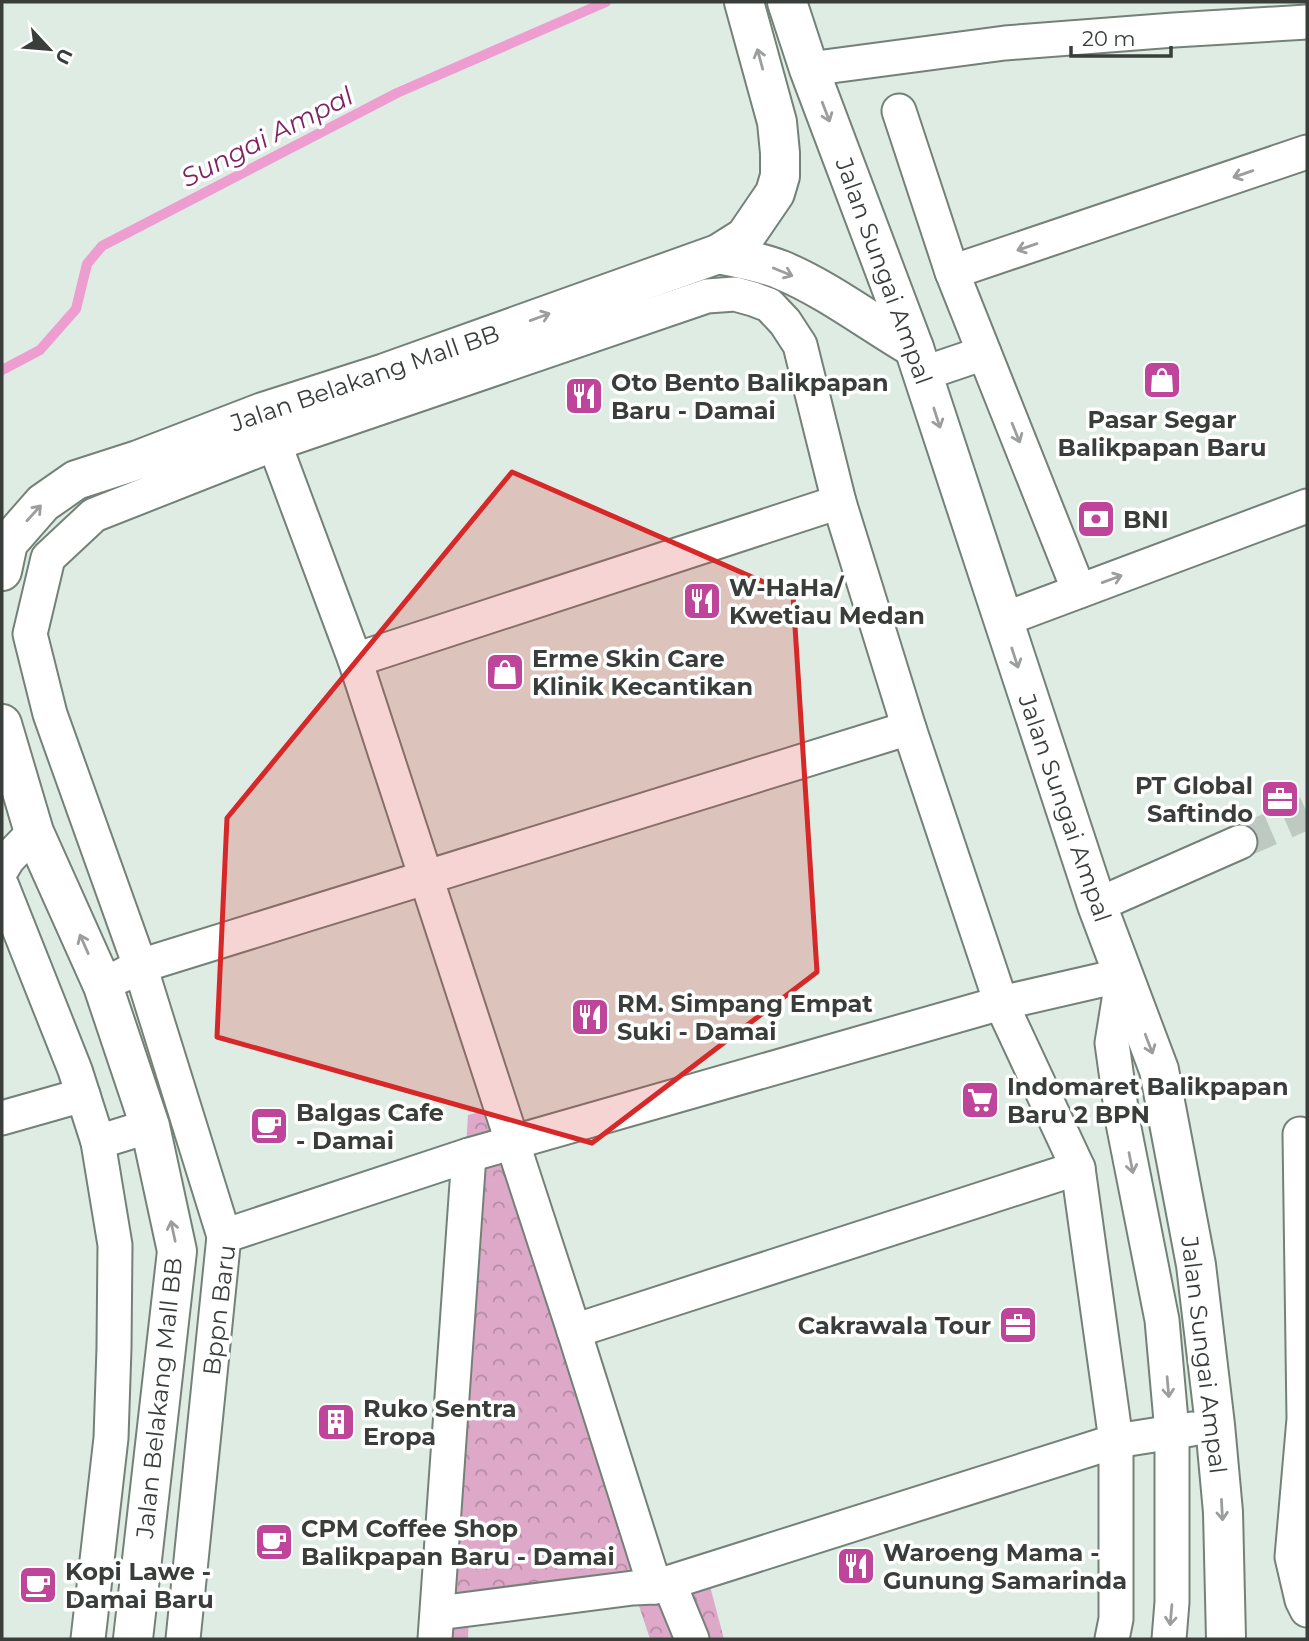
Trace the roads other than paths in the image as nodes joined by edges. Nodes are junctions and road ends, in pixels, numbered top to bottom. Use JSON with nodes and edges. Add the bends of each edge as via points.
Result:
{"nodes":[{"id":1,"x":744,"y":2,"type":"edge"},
{"id":2,"x":787,"y":2,"type":"edge"},
{"id":3,"x":1307,"y":22,"type":"edge"},
{"id":4,"x":809,"y":69,"type":"junction"},
{"id":5,"x":899,"y":111,"type":"dead end"},
{"id":6,"x":1307,"y":152,"type":"edge"},
{"id":7,"x":718,"y":254,"type":"junction"},
{"id":8,"x":952,"y":272,"type":"junction"},
{"id":9,"x":984,"y":353,"type":"junction"},
{"id":10,"x":918,"y":361,"type":"junction"},
{"id":11,"x":268,"y":428,"type":"junction"},
{"id":12,"x":839,"y":502,"type":"junction"},
{"id":13,"x":1307,"y":506,"type":"edge"},
{"id":14,"x":2,"y":571,"type":"edge"},
{"id":15,"x":1079,"y":591,"type":"junction"},
{"id":16,"x":1002,"y":620,"type":"junction"},
{"id":17,"x":355,"y":660,"type":"junction"},
{"id":18,"x":2,"y":724,"type":"edge"},
{"id":19,"x":909,"y":728,"type":"junction"},
{"id":20,"x":34,"y":832,"type":"junction"},
{"id":21,"x":1240,"y":842,"type":"tunnel mouth"},
{"id":22,"x":2,"y":869,"type":"edge"},
{"id":23,"x":426,"y":877,"type":"junction"},
{"id":24,"x":2,"y":886,"type":"edge"},
{"id":25,"x":1097,"y":905,"type":"junction"},
{"id":26,"x":140,"y":966,"type":"junction"},
{"id":27,"x":1123,"y":975,"type":"junction"},
{"id":28,"x":103,"y":986,"type":"junction"},
{"id":29,"x":1001,"y":1003,"type":"junction"},
{"id":30,"x":83,"y":1095,"type":"junction"},
{"id":31,"x":2,"y":1118,"type":"edge"},
{"id":32,"x":150,"y":1126,"type":"junction"},
{"id":33,"x":1300,"y":1134,"type":"dead end"},
{"id":34,"x":98,"y":1142,"type":"junction"},
{"id":35,"x":512,"y":1143,"type":"junction"},
{"id":36,"x":469,"y":1155,"type":"junction"},
{"id":37,"x":1078,"y":1168,"type":"junction"},
{"id":38,"x":225,"y":1236,"type":"junction"},
{"id":39,"x":574,"y":1331,"type":"junction"},
{"id":40,"x":1216,"y":1425,"type":"junction"},
{"id":41,"x":1172,"y":1432,"type":"junction"},
{"id":42,"x":1116,"y":1441,"type":"junction"},
{"id":43,"x":662,"y":1585,"type":"junction"},
{"id":44,"x":1307,"y":1610,"type":"edge"},
{"id":45,"x":437,"y":1626,"type":"edge"},
{"id":46,"x":88,"y":1639,"type":"edge"},
{"id":47,"x":133,"y":1639,"type":"edge"},
{"id":48,"x":183,"y":1639,"type":"edge"},
{"id":49,"x":692,"y":1639,"type":"edge"},
{"id":50,"x":1112,"y":1639,"type":"edge"},
{"id":51,"x":1169,"y":1639,"type":"edge"},
{"id":52,"x":1226,"y":1639,"type":"edge"}],
"edges":[{"from":7,"to":1,"type":"main road","name":"Jalan Belakang Mall BB","one_way":true,"via":[[745,237],[775,193],[780,176],[777,122]]},
{"from":2,"to":4,"type":"main road","name":"Jalan Sungai Ampal"},
{"from":3,"to":4,"type":"street","via":[[1005,43]]},
{"from":4,"to":10,"type":"main road","name":"Jalan Sungai Ampal","one_way":true},
{"from":5,"to":8,"type":"street"},
{"from":6,"to":8,"type":"street","one_way":true},
{"from":7,"to":10,"type":"main road","one_way":true,"via":[[749,260],[809,283]]},
{"from":11,"to":7,"type":"main road","name":"Jalan Belakang Mall BB","one_way":true,"via":[[385,373]]},
{"from":8,"to":9,"type":"street"},
{"from":9,"to":10,"type":"street"},
{"from":9,"to":15,"type":"street","one_way":true},
{"from":10,"to":16,"type":"main road","name":"Jalan Sungai Ampal","one_way":true},
{"from":11,"to":12,"type":"street","via":[[707,296],[735,295],[769,305],[800,345]]},
{"from":14,"to":11,"type":"main road","name":"Jalan Belakang Mall BB","one_way":true,"via":[[8,543],[44,503],[75,480]]},
{"from":11,"to":17,"type":"street"},
{"from":11,"to":26,"type":"street","via":[[94,514],[48,558],[30,634],[50,714]]},
{"from":12,"to":17,"type":"street"},
{"from":12,"to":19,"type":"street"},
{"from":15,"to":13,"type":"street","one_way":true},
{"from":15,"to":16,"type":"street"},
{"from":16,"to":25,"type":"main road","name":"Jalan Sungai Ampal","one_way":true},
{"from":17,"to":23,"type":"street"},
{"from":18,"to":20,"type":"main road","name":"Jalan Belakang Mall BB"},
{"from":19,"to":23,"type":"street"},
{"from":19,"to":29,"type":"street"},
{"from":20,"to":22,"type":"street"},
{"from":28,"to":20,"type":"main road","name":"Jalan Belakang Mall BB","one_way":true},
{"from":21,"to":25,"type":"street"},
{"from":23,"to":26,"type":"street"},
{"from":23,"to":35,"type":"street"},
{"from":24,"to":30,"type":"street"},
{"from":25,"to":27,"type":"main road","name":"Jalan Sungai Ampal"},
{"from":26,"to":28,"type":"street"},
{"from":26,"to":38,"type":"street"},
{"from":27,"to":29,"type":"street","name":"Bppn Baru"},
{"from":27,"to":40,"type":"main road","name":"Jalan Sungai Ampal","one_way":true,"via":[[1159,1070],[1196,1265]]},
{"from":27,"to":41,"type":"street","one_way":true,"via":[[1112,1042],[1123,1123],[1162,1320]]},
{"from":28,"to":32,"type":"main road","name":"Jalan Belakang Mall BB"},
{"from":29,"to":35,"type":"street","name":"Bppn Baru"},
{"from":29,"to":37,"type":"street"},
{"from":30,"to":31,"type":"street"},
{"from":30,"to":34,"type":"street"},
{"from":32,"to":34,"type":"street"},
{"from":47,"to":32,"type":"main road","name":"Jalan Belakang Mall BB","one_way":true,"via":[[177,1251]]},
{"from":33,"to":44,"type":"street","via":[[1304,1419],[1292,1557]]},
{"from":34,"to":46,"type":"street","via":[[115,1245],[114,1348],[111,1438]]},
{"from":35,"to":36,"type":"street","name":"Bppn Baru"},
{"from":35,"to":39,"type":"street"},
{"from":36,"to":38,"type":"street","name":"Bppn Baru"},
{"from":36,"to":45,"type":"street"},
{"from":37,"to":39,"type":"street"},
{"from":37,"to":42,"type":"street"},
{"from":38,"to":48,"type":"street","name":"Bppn Baru"},
{"from":39,"to":43,"type":"street"},
{"from":40,"to":41,"type":"street"},
{"from":40,"to":52,"type":"main road","name":"Jalan Sungai Ampal","one_way":true},
{"from":41,"to":42,"type":"street"},
{"from":41,"to":51,"type":"street","one_way":true},
{"from":42,"to":43,"type":"street"},
{"from":42,"to":50,"type":"street","via":[[1116,1619]]},
{"from":43,"to":45,"type":"street"},
{"from":43,"to":49,"type":"street"}]}
